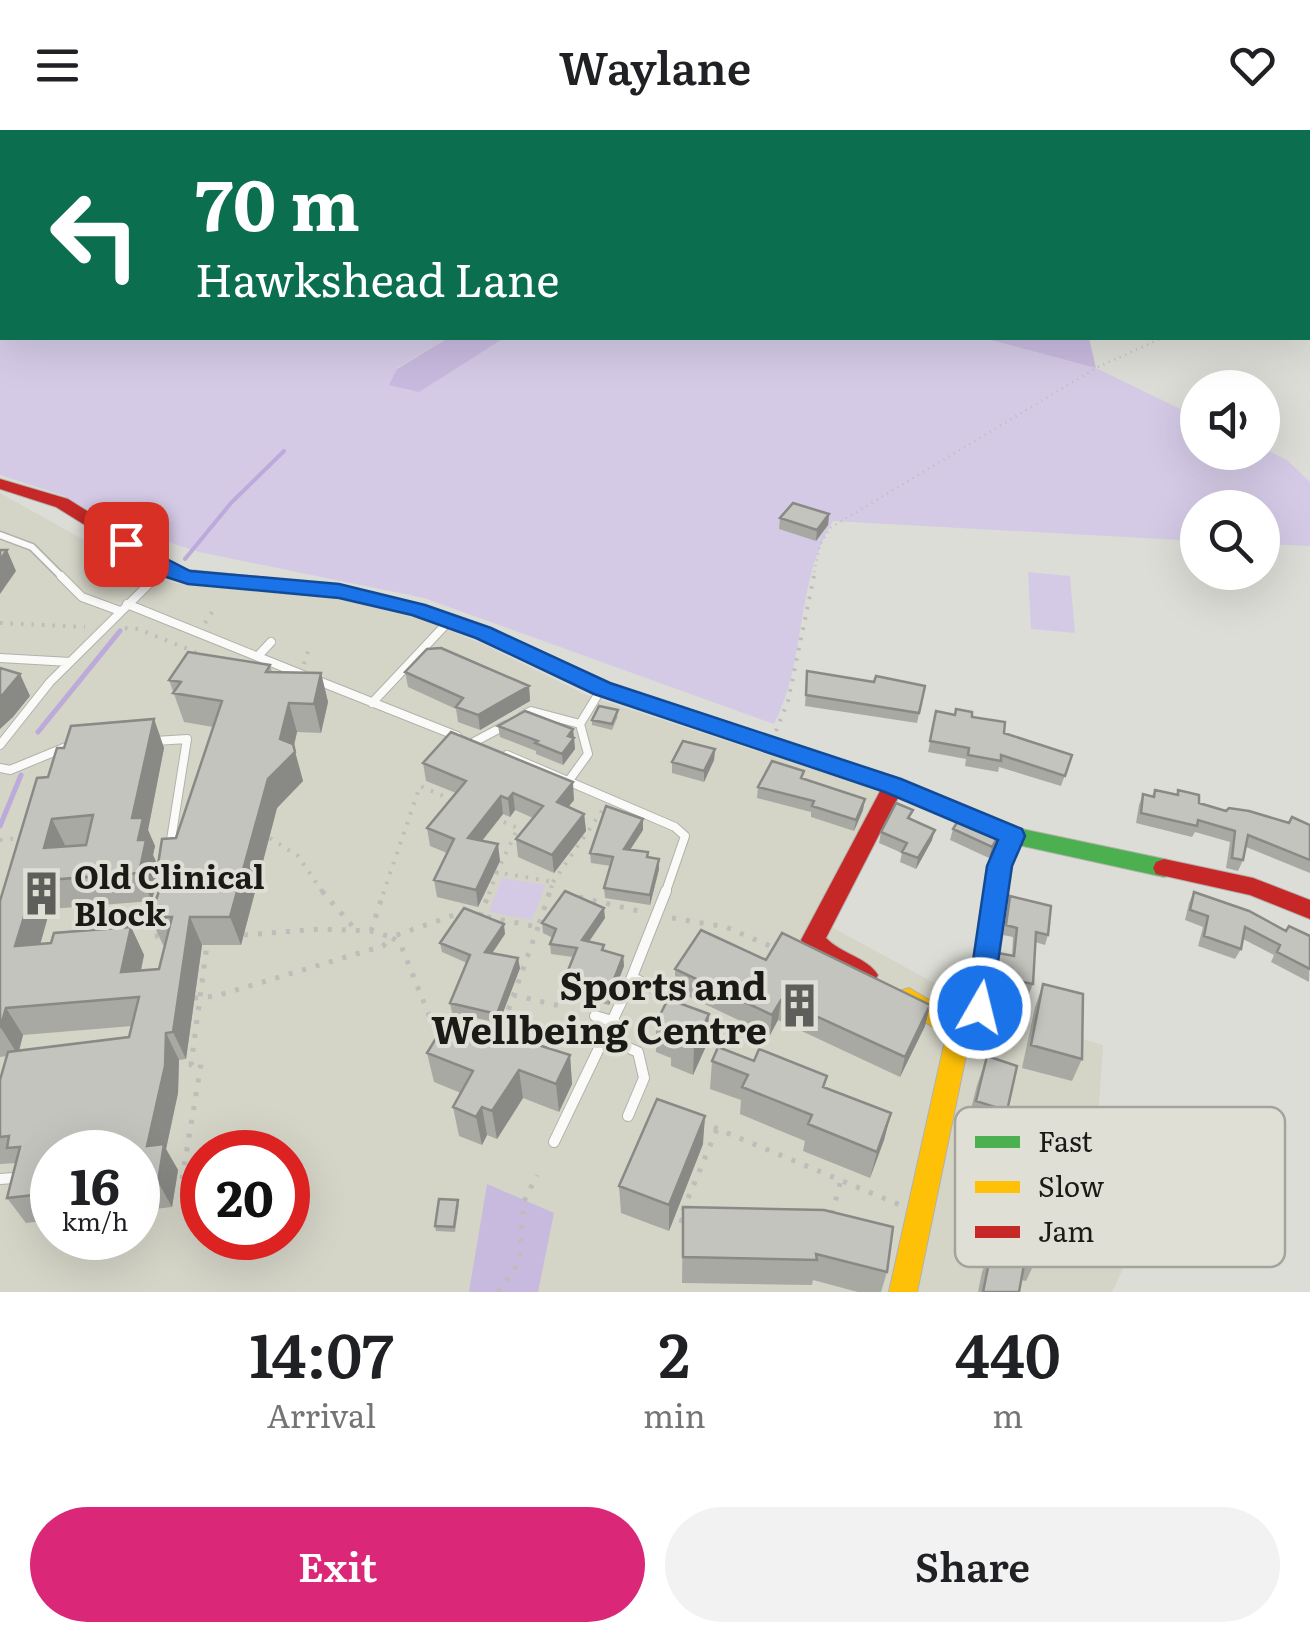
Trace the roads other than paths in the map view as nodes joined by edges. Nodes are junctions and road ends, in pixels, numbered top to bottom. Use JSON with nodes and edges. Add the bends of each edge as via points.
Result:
{"nodes":[{"id":1,"x":0,"y":484,"type":"edge"},
{"id":2,"x":0,"y":535,"type":"edge"},
{"id":3,"x":164,"y":569,"type":"junction"},
{"id":4,"x":123,"y":607,"type":"junction"},
{"id":5,"x":450,"y":620,"type":"junction"},
{"id":6,"x":271,"y":642,"type":"dead end"},
{"id":7,"x":258,"y":656,"type":"junction"},
{"id":8,"x":0,"y":658,"type":"edge"},
{"id":9,"x":70,"y":662,"type":"junction"},
{"id":10,"x":602,"y":688,"type":"junction"},
{"id":11,"x":372,"y":703,"type":"junction"},
{"id":12,"x":580,"y":724,"type":"junction"},
{"id":13,"x":149,"y":742,"type":"edge"},
{"id":14,"x":474,"y":742,"type":"junction"},
{"id":15,"x":0,"y":745,"type":"edge"},
{"id":16,"x":78,"y":746,"type":"edge"},
{"id":17,"x":43,"y":756,"type":"junction"},
{"id":18,"x":66,"y":764,"type":"edge"},
{"id":19,"x":0,"y":768,"type":"edge"},
{"id":20,"x":570,"y":779,"type":"junction"},
{"id":21,"x":893,"y":786,"type":"junction"},
{"id":22,"x":1013,"y":836,"type":"junction"},
{"id":23,"x":169,"y":852,"type":"edge"},
{"id":24,"x":1310,"y":910,"type":"edge"},
{"id":25,"x":633,"y":978,"type":"junction"},
{"id":26,"x":669,"y":996,"type":"edge"},
{"id":27,"x":980,"y":1008,"type":"dead end"},
{"id":28,"x":594,"y":1016,"type":"dead end"},
{"id":29,"x":615,"y":1022,"type":"junction"},
{"id":30,"x":608,"y":1039,"type":"junction"},
{"id":31,"x":628,"y":1116,"type":"dead end"},
{"id":32,"x":554,"y":1142,"type":"dead end"},
{"id":33,"x":14,"y":1178,"type":"edge"},
{"id":34,"x":0,"y":1179,"type":"edge"},
{"id":35,"x":903,"y":1292,"type":"edge"}],
"edges":[{"from":1,"to":3,"type":"street","via":[[62,504]]},
{"from":2,"to":4,"type":"lane","via":[[32,547],[71,592]]},
{"from":3,"to":4,"type":"lane"},
{"from":3,"to":5,"type":"street","via":[[205,580],[339,591]]},
{"from":4,"to":7,"type":"lane"},
{"from":4,"to":9,"type":"lane"},
{"from":5,"to":10,"type":"street"},
{"from":5,"to":11,"type":"lane"},
{"from":6,"to":7,"type":"lane"},
{"from":7,"to":11,"type":"lane"},
{"from":8,"to":9,"type":"lane"},
{"from":9,"to":15,"type":"lane"},
{"from":10,"to":12,"type":"lane"},
{"from":10,"to":21,"type":"street"},
{"from":11,"to":14,"type":"lane"},
{"from":12,"to":14,"type":"lane","via":[[531,711]]},
{"from":12,"to":20,"type":"lane","via":[[588,754]]},
{"from":13,"to":23,"type":"lane","via":[[187,740]]},
{"from":14,"to":20,"type":"lane"},
{"from":16,"to":17,"type":"lane"},
{"from":17,"to":18,"type":"lane"},
{"from":17,"to":19,"type":"lane"},
{"from":20,"to":25,"type":"lane","via":[[684,836]]},
{"from":21,"to":22,"type":"street"},
{"from":21,"to":35,"type":"street","via":[[812,940],[959,1031]]},
{"from":22,"to":24,"type":"street","via":[[1253,887]]},
{"from":22,"to":27,"type":"lane","via":[[1000,866]]},
{"from":25,"to":26,"type":"lane"},
{"from":25,"to":29,"type":"lane"},
{"from":28,"to":29,"type":"lane"},
{"from":29,"to":30,"type":"lane"},
{"from":30,"to":31,"type":"lane","via":[[638,1052],[644,1078]]},
{"from":30,"to":32,"type":"lane"},
{"from":33,"to":34,"type":"lane"}]}
